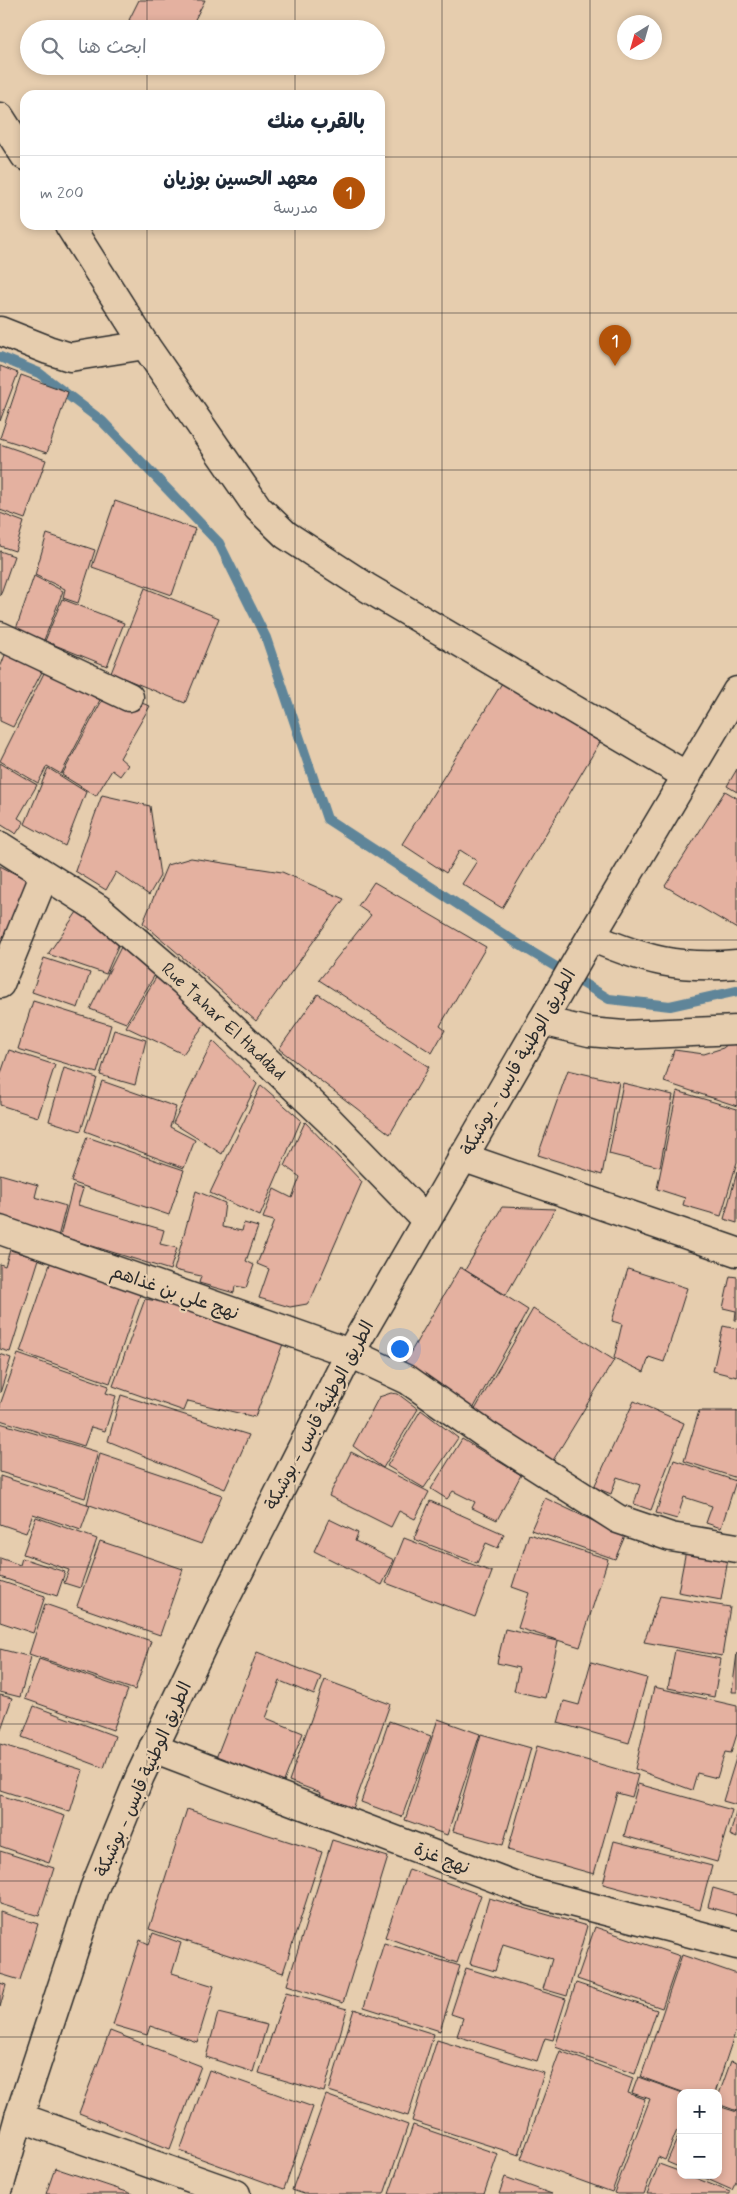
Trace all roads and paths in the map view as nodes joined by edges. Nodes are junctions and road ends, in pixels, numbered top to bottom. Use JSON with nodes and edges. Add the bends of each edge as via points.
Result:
{"nodes":[{"id":1,"x":0,"y":117,"type":"edge"},
{"id":2,"x":20,"y":148,"type":"edge"},
{"id":3,"x":72,"y":230,"type":"edge"},
{"id":4,"x":0,"y":331,"type":"edge"},
{"id":5,"x":144,"y":345,"type":"junction"},
{"id":6,"x":0,"y":636,"type":"edge"},
{"id":7,"x":737,"y":691,"type":"edge"},
{"id":8,"x":129,"y":697,"type":"dead end"},
{"id":9,"x":687,"y":776,"type":"junction"},
{"id":10,"x":0,"y":846,"type":"edge"},
{"id":11,"x":44,"y":876,"type":"junction"},
{"id":12,"x":586,"y":945,"type":"junction"},
{"id":13,"x":737,"y":964,"type":"edge"},
{"id":14,"x":0,"y":984,"type":"edge"},
{"id":15,"x":542,"y":1021,"type":"junction"},
{"id":16,"x":737,"y":1030,"type":"edge"},
{"id":17,"x":462,"y":1157,"type":"junction"},
{"id":18,"x":426,"y":1220,"type":"junction"},
{"id":19,"x":0,"y":1230,"type":"edge"},
{"id":20,"x":737,"y":1252,"type":"edge"},
{"id":21,"x":350,"y":1353,"type":"junction"},
{"id":22,"x":737,"y":1548,"type":"edge"},
{"id":23,"x":153,"y":1748,"type":"junction"},
{"id":24,"x":737,"y":1945,"type":"edge"},
{"id":25,"x":19,"y":2117,"type":"junction"},
{"id":26,"x":3,"y":2157,"type":"edge"},
{"id":27,"x":0,"y":2185,"type":"edge"},
{"id":28,"x":236,"y":2194,"type":"edge"}],
"edges":[{"from":1,"to":2,"type":"street"},
{"from":3,"to":5,"type":"street"},
{"from":4,"to":5,"type":"street","via":[[70,357]]},
{"from":5,"to":9,"type":"street","via":[[258,508],[286,535],[366,587]]},
{"from":6,"to":8,"type":"street"},
{"from":7,"to":9,"type":"street","name":"الطريق الوطنية قابس - بوشبكة"},
{"from":9,"to":12,"type":"street","name":"الطريق الوطنية قابس - بوشبكة"},
{"from":10,"to":11,"type":"street","name":"Rue Tahar El Haddad"},
{"from":11,"to":14,"type":"street"},
{"from":11,"to":18,"type":"street","name":"Rue Tahar El Haddad","via":[[99,909],[184,982],[329,1120]]},
{"from":12,"to":13,"type":"street","via":[[658,962],[715,966]]},
{"from":12,"to":15,"type":"street","name":"الطريق الوطنية قابس - بوشبكة"},
{"from":15,"to":16,"type":"street","via":[[589,1032],[624,1035]]},
{"from":15,"to":17,"type":"street","name":"الطريق الوطنية قابس - بوشبكة"},
{"from":17,"to":18,"type":"street","name":"الطريق الوطنية قابس - بوشبكة"},
{"from":17,"to":20,"type":"street"},
{"from":18,"to":21,"type":"street","name":"الطريق الوطنية قابس - بوشبكة"},
{"from":19,"to":21,"type":"street","name":"نهج علي بن غذاهم"},
{"from":21,"to":22,"type":"street","name":"نهج علي بن غذاهم","via":[[408,1380],[485,1434],[618,1519],[671,1537]]},
{"from":21,"to":23,"type":"street","name":"الطريق الوطنية قابس - بوشبكة"},
{"from":23,"to":24,"type":"street","name":"نهج غزة","via":[[532,1892]]},
{"from":23,"to":25,"type":"street","name":"الطريق الوطنية قابس - بوشبكة","via":[[94,1889]]},
{"from":25,"to":26,"type":"street","name":"الطريق الوطنية قابس - بوشبكة"},
{"from":25,"to":28,"type":"street"},
{"from":26,"to":27,"type":"street","name":"الطريق الوطنية قابس - بوشبكة"}]}
